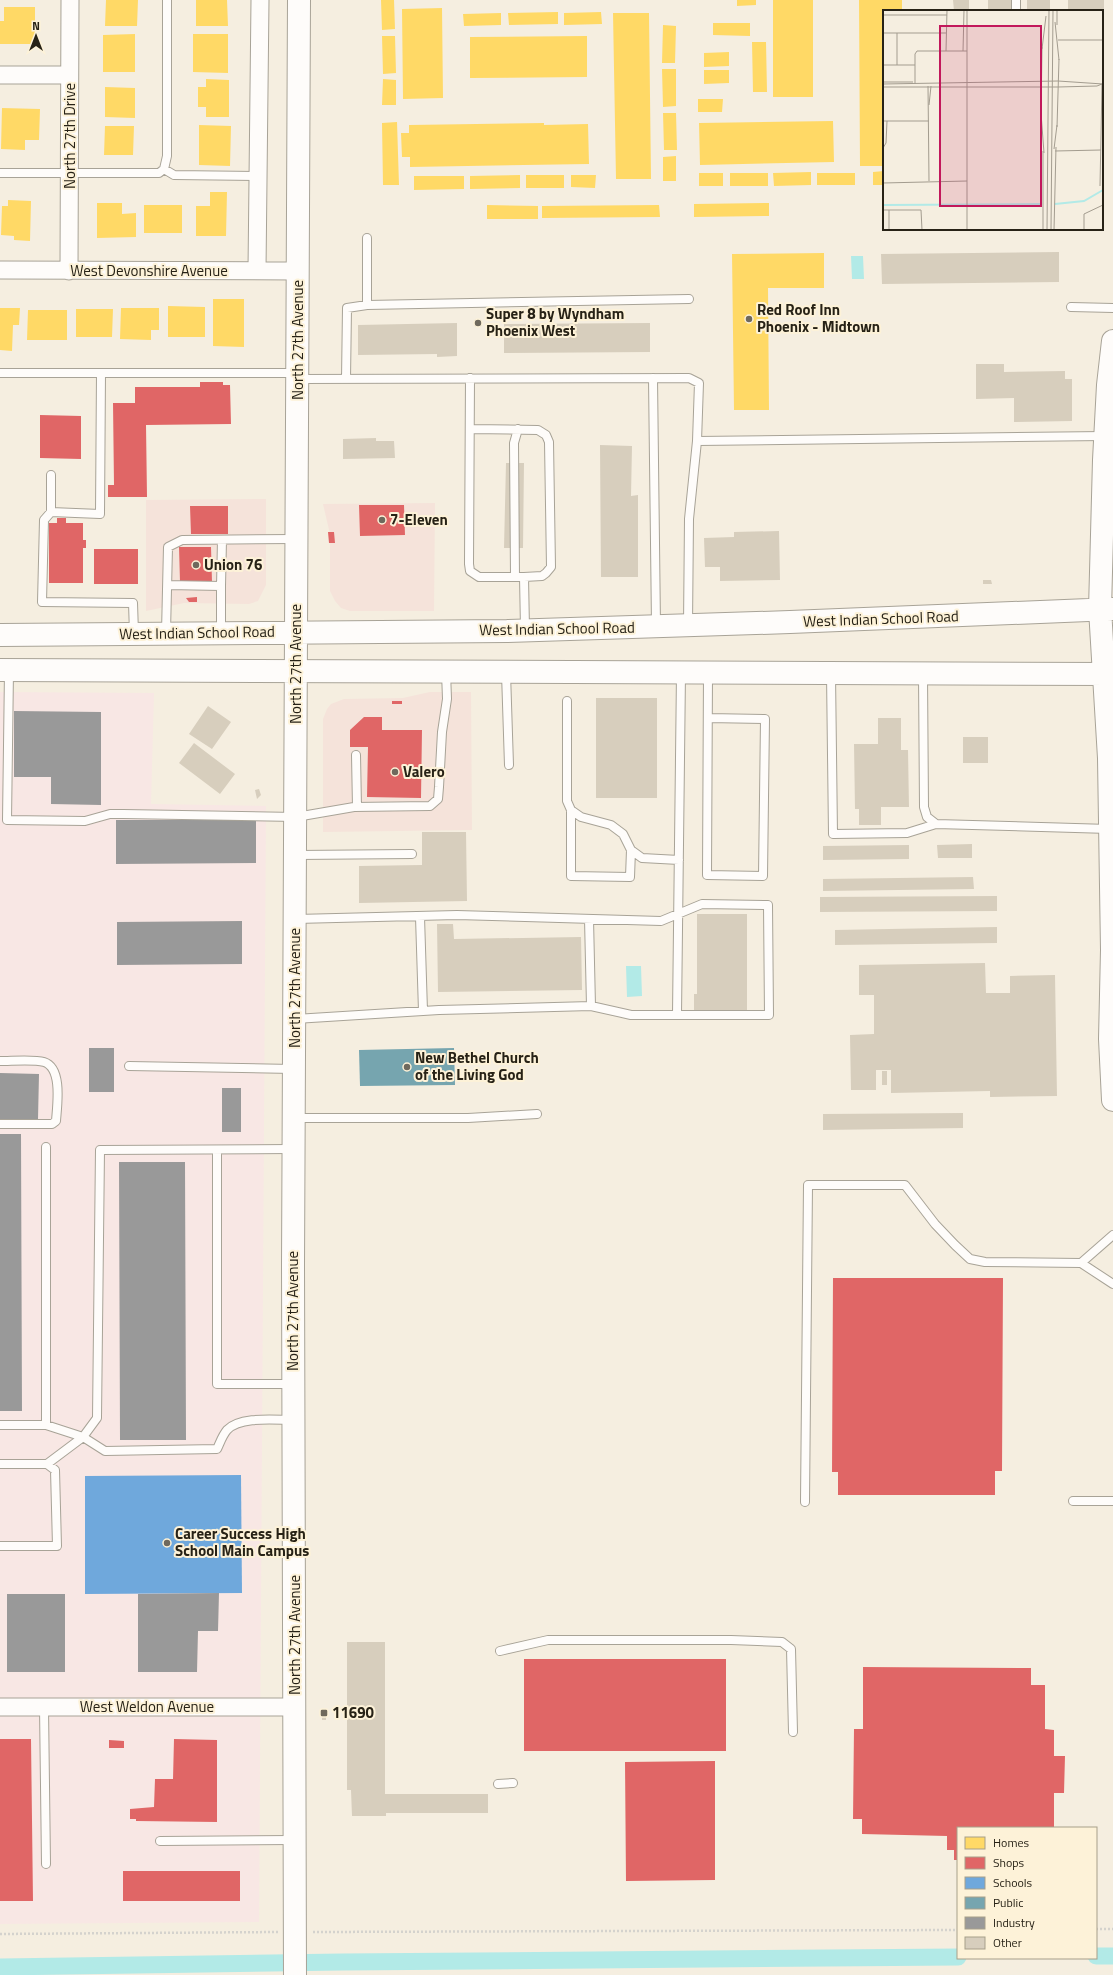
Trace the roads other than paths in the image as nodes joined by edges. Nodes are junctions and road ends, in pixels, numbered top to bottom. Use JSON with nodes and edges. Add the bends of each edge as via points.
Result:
{"nodes":[{"id":1,"x":70,"y":0,"type":"edge"},
{"id":2,"x":167,"y":0,"type":"edge"},
{"id":3,"x":260,"y":0,"type":"edge"},
{"id":4,"x":299,"y":0,"type":"edge"},
{"id":5,"x":0,"y":75,"type":"edge"},
{"id":6,"x":70,"y":75,"type":"junction"},
{"id":7,"x":164,"y":169,"type":"junction"},
{"id":8,"x":0,"y":173,"type":"edge"},
{"id":9,"x":70,"y":174,"type":"junction"},
{"id":10,"x":260,"y":176,"type":"junction"},
{"id":11,"x":368,"y":238,"type":"dead end"},
{"id":12,"x":0,"y":270,"type":"edge"},
{"id":13,"x":257,"y":270,"type":"junction"},
{"id":14,"x":70,"y":271,"type":"junction"},
{"id":15,"x":298,"y":271,"type":"junction"},
{"id":16,"x":689,"y":299,"type":"dead end"},
{"id":17,"x":368,"y":305,"type":"junction"},
{"id":18,"x":1071,"y":307,"type":"dead end"},
{"id":19,"x":1113,"y":308,"type":"edge"},
{"id":20,"x":1113,"y":341,"type":"edge"},
{"id":21,"x":0,"y":373,"type":"edge"},
{"id":22,"x":100,"y":373,"type":"junction"},
{"id":23,"x":298,"y":376,"type":"junction"},
{"id":24,"x":470,"y":378,"type":"junction"},
{"id":25,"x":653,"y":378,"type":"junction"},
{"id":26,"x":346,"y":379,"type":"junction"},
{"id":27,"x":470,"y":429,"type":"junction"},
{"id":28,"x":518,"y":430,"type":"junction"},
{"id":29,"x":1105,"y":436,"type":"junction"},
{"id":30,"x":697,"y":440,"type":"junction"},
{"id":31,"x":51,"y":475,"type":"dead end"},
{"id":32,"x":51,"y":512,"type":"junction"},
{"id":33,"x":297,"y":539,"type":"junction"},
{"id":34,"x":222,"y":540,"type":"junction"},
{"id":35,"x":515,"y":577,"type":"junction"},
{"id":36,"x":524,"y":577,"type":"junction"},
{"id":37,"x":168,"y":585,"type":"junction"},
{"id":38,"x":221,"y":586,"type":"junction"},
{"id":39,"x":1106,"y":609,"type":"edge"},
{"id":40,"x":688,"y":625,"type":"junction"},
{"id":41,"x":656,"y":626,"type":"junction"},
{"id":42,"x":525,"y":630,"type":"junction"},
{"id":43,"x":295,"y":632,"type":"junction"},
{"id":44,"x":221,"y":633,"type":"junction"},
{"id":45,"x":134,"y":634,"type":"junction"},
{"id":46,"x":166,"y":634,"type":"junction"},
{"id":47,"x":0,"y":635,"type":"edge"},
{"id":48,"x":4,"y":670,"type":"edge"},
{"id":49,"x":296,"y":672,"type":"junction"},
{"id":50,"x":446,"y":672,"type":"junction"},
{"id":51,"x":506,"y":673,"type":"junction"},
{"id":52,"x":681,"y":674,"type":"junction"},
{"id":53,"x":708,"y":674,"type":"junction"},
{"id":54,"x":831,"y":674,"type":"junction"},
{"id":55,"x":923,"y":674,"type":"junction"},
{"id":56,"x":1108,"y":675,"type":"edge"},
{"id":57,"x":566,"y":701,"type":"dead end"},
{"id":58,"x":708,"y":718,"type":"junction"},
{"id":59,"x":356,"y":754,"type":"dead end"},
{"id":60,"x":509,"y":765,"type":"dead end"},
{"id":61,"x":357,"y":807,"type":"junction"},
{"id":62,"x":571,"y":810,"type":"junction"},
{"id":63,"x":296,"y":817,"type":"junction"},
{"id":64,"x":936,"y":824,"type":"junction"},
{"id":65,"x":1110,"y":829,"type":"junction"},
{"id":66,"x":631,"y":850,"type":"junction"},
{"id":67,"x":412,"y":854,"type":"dead end"},
{"id":68,"x":296,"y":855,"type":"junction"},
{"id":69,"x":679,"y":860,"type":"junction"},
{"id":70,"x":678,"y":914,"type":"junction"},
{"id":71,"x":420,"y":917,"type":"junction"},
{"id":72,"x":295,"y":918,"type":"junction"},
{"id":73,"x":589,"y":919,"type":"junction"},
{"id":74,"x":1112,"y":954,"type":"edge"},
{"id":75,"x":591,"y":1006,"type":"junction"},
{"id":76,"x":423,"y":1011,"type":"junction"},
{"id":77,"x":677,"y":1015,"type":"junction"},
{"id":78,"x":295,"y":1020,"type":"junction"},
{"id":79,"x":0,"y":1061,"type":"edge"},
{"id":80,"x":129,"y":1066,"type":"dead end"},
{"id":81,"x":294,"y":1069,"type":"junction"},
{"id":82,"x":1113,"y":1100,"type":"edge"},
{"id":83,"x":537,"y":1114,"type":"dead end"},
{"id":84,"x":294,"y":1118,"type":"junction"},
{"id":85,"x":0,"y":1124,"type":"edge"},
{"id":86,"x":46,"y":1147,"type":"dead end"},
{"id":87,"x":294,"y":1149,"type":"junction"},
{"id":88,"x":217,"y":1150,"type":"junction"},
{"id":89,"x":1113,"y":1234,"type":"edge"},
{"id":90,"x":1081,"y":1264,"type":"junction"},
{"id":91,"x":1113,"y":1284,"type":"edge"},
{"id":92,"x":294,"y":1384,"type":"junction"},
{"id":93,"x":294,"y":1420,"type":"junction"},
{"id":94,"x":0,"y":1425,"type":"edge"},
{"id":95,"x":46,"y":1425,"type":"junction"},
{"id":96,"x":82,"y":1437,"type":"junction"},
{"id":97,"x":0,"y":1464,"type":"edge"},
{"id":98,"x":47,"y":1464,"type":"junction"},
{"id":99,"x":1073,"y":1501,"type":"dead end"},
{"id":100,"x":1113,"y":1501,"type":"edge"},
{"id":101,"x":805,"y":1502,"type":"dead end"},
{"id":102,"x":0,"y":1546,"type":"edge"},
{"id":103,"x":500,"y":1650,"type":"dead end"},
{"id":104,"x":0,"y":1706,"type":"edge"},
{"id":105,"x":44,"y":1707,"type":"junction"},
{"id":106,"x":295,"y":1707,"type":"junction"},
{"id":107,"x":793,"y":1732,"type":"dead end"},
{"id":108,"x":513,"y":1783,"type":"dead end"},
{"id":109,"x":498,"y":1784,"type":"dead end"},
{"id":110,"x":295,"y":1840,"type":"junction"},
{"id":111,"x":160,"y":1841,"type":"dead end"},
{"id":112,"x":46,"y":1864,"type":"dead end"},
{"id":113,"x":295,"y":1975,"type":"edge"}],
"edges":[{"from":1,"to":6,"type":"street","name":"North 27th Drive"},
{"from":2,"to":7,"type":"lane","via":[[167,156]]},
{"from":3,"to":10,"type":"street"},
{"from":4,"to":15,"type":"main road","name":"North 27th Avenue"},
{"from":5,"to":6,"type":"street"},
{"from":6,"to":9,"type":"street","name":"North 27th Drive"},
{"from":7,"to":9,"type":"lane","via":[[159,173]]},
{"from":7,"to":10,"type":"lane","via":[[174,175]]},
{"from":8,"to":9,"type":"lane"},
{"from":9,"to":14,"type":"street","name":"North 27th Drive"},
{"from":10,"to":13,"type":"street"},
{"from":11,"to":17,"type":"lane"},
{"from":12,"to":14,"type":"street","name":"West Devonshire Avenue"},
{"from":13,"to":14,"type":"street","name":"West Devonshire Avenue"},
{"from":13,"to":15,"type":"street","name":"West Devonshire Avenue"},
{"from":15,"to":23,"type":"main road","name":"North 27th Avenue"},
{"from":16,"to":17,"type":"lane"},
{"from":17,"to":26,"type":"lane","via":[[347,308]]},
{"from":18,"to":19,"type":"lane"},
{"from":20,"to":29,"type":"main road"},
{"from":21,"to":22,"type":"lane"},
{"from":22,"to":23,"type":"lane"},
{"from":22,"to":32,"type":"lane","via":[[100,514]]},
{"from":23,"to":26,"type":"lane"},
{"from":23,"to":33,"type":"main road","name":"North 27th Avenue"},
{"from":24,"to":25,"type":"lane"},
{"from":24,"to":26,"type":"lane"},
{"from":24,"to":27,"type":"lane"},
{"from":25,"to":30,"type":"lane","via":[[689,378],[698,383]]},
{"from":25,"to":41,"type":"lane"},
{"from":27,"to":28,"type":"lane"},
{"from":27,"to":35,"type":"lane","via":[[470,571],[480,577]]},
{"from":28,"to":35,"type":"lane","via":[[514,443]]},
{"from":28,"to":36,"type":"lane","via":[[543,431],[549,442],[551,567],[542,576]]},
{"from":29,"to":30,"type":"lane"},
{"from":29,"to":39,"type":"main road"},
{"from":30,"to":40,"type":"lane","via":[[689,519]]},
{"from":31,"to":32,"type":"lane"},
{"from":32,"to":45,"type":"lane","via":[[44,520],[42,602],[133,603]]},
{"from":33,"to":34,"type":"lane"},
{"from":33,"to":43,"type":"main road","name":"North 27th Avenue"},
{"from":34,"to":37,"type":"lane","via":[[182,540],[168,547]]},
{"from":34,"to":38,"type":"lane"},
{"from":35,"to":36,"type":"lane"},
{"from":36,"to":42,"type":"lane"},
{"from":37,"to":38,"type":"lane"},
{"from":37,"to":46,"type":"lane"},
{"from":38,"to":44,"type":"lane"},
{"from":39,"to":40,"type":"main road","name":"West Indian School Road"},
{"from":39,"to":56,"type":"main road"},
{"from":40,"to":41,"type":"main road","name":"West Indian School Road"},
{"from":41,"to":42,"type":"main road","name":"West Indian School Road"},
{"from":42,"to":43,"type":"main road","name":"West Indian School Road"},
{"from":43,"to":44,"type":"main road","name":"West Indian School Road"},
{"from":43,"to":49,"type":"main road","name":"North 27th Avenue"},
{"from":44,"to":46,"type":"main road","name":"West Indian School Road"},
{"from":45,"to":46,"type":"main road","name":"West Indian School Road"},
{"from":45,"to":47,"type":"main road","name":"West Indian School Road"},
{"from":48,"to":49,"type":"main road"},
{"from":48,"to":63,"type":"lane","via":[[6,820],[85,821],[110,814]]},
{"from":49,"to":50,"type":"main road"},
{"from":49,"to":63,"type":"main road","name":"North 27th Avenue"},
{"from":50,"to":51,"type":"main road"},
{"from":50,"to":61,"type":"lane","via":[[447,699],[442,732],[438,799],[430,806],[424,807]]},
{"from":51,"to":52,"type":"main road"},
{"from":51,"to":60,"type":"lane"},
{"from":52,"to":53,"type":"main road"},
{"from":52,"to":69,"type":"lane"},
{"from":53,"to":54,"type":"main road"},
{"from":53,"to":58,"type":"lane"},
{"from":54,"to":55,"type":"main road"},
{"from":54,"to":64,"type":"lane","via":[[833,834],[908,833]]},
{"from":55,"to":56,"type":"main road"},
{"from":55,"to":64,"type":"lane","via":[[924,807],[928,817]]},
{"from":56,"to":65,"type":"main road"},
{"from":57,"to":62,"type":"lane","via":[[567,801]]},
{"from":58,"to":58,"type":"lane","via":[[707,875],[763,876],[765,719]]},
{"from":59,"to":61,"type":"lane"},
{"from":61,"to":63,"type":"lane"},
{"from":62,"to":66,"type":"lane","via":[[581,817],[612,825],[623,834]]},
{"from":62,"to":66,"type":"lane","via":[[571,876],[630,877]]},
{"from":63,"to":68,"type":"main road","name":"North 27th Avenue"},
{"from":64,"to":65,"type":"lane"},
{"from":65,"to":74,"type":"main road"},
{"from":66,"to":69,"type":"lane","via":[[642,858]]},
{"from":67,"to":68,"type":"lane"},
{"from":68,"to":72,"type":"main road","name":"North 27th Avenue"},
{"from":69,"to":70,"type":"lane"},
{"from":70,"to":73,"type":"lane","via":[[661,921]]},
{"from":70,"to":77,"type":"lane"},
{"from":70,"to":77,"type":"lane","via":[[702,904],[768,905],[769,1015]]},
{"from":71,"to":72,"type":"lane"},
{"from":71,"to":73,"type":"lane","via":[[457,915]]},
{"from":71,"to":76,"type":"lane"},
{"from":72,"to":78,"type":"main road","name":"North 27th Avenue"},
{"from":73,"to":75,"type":"lane"},
{"from":74,"to":82,"type":"main road","via":[[1110,1039]]},
{"from":75,"to":76,"type":"lane"},
{"from":75,"to":77,"type":"lane","via":[[631,1015]]},
{"from":76,"to":78,"type":"lane"},
{"from":78,"to":81,"type":"main road","name":"North 27th Avenue"},
{"from":79,"to":85,"type":"lane","via":[[43,1062],[50,1067],[58,1088],[56,1121],[52,1124]]},
{"from":80,"to":81,"type":"lane"},
{"from":81,"to":84,"type":"main road","name":"North 27th Avenue"},
{"from":83,"to":84,"type":"lane","via":[[476,1118]]},
{"from":84,"to":87,"type":"main road","name":"North 27th Avenue"},
{"from":86,"to":95,"type":"lane"},
{"from":87,"to":88,"type":"lane"},
{"from":87,"to":92,"type":"main road","name":"North 27th Avenue"},
{"from":88,"to":92,"type":"lane","via":[[218,1384]]},
{"from":88,"to":96,"type":"lane","via":[[100,1150],[97,1418]]},
{"from":89,"to":90,"type":"lane"},
{"from":90,"to":91,"type":"lane"},
{"from":90,"to":101,"type":"lane","via":[[985,1262],[970,1259],[935,1224],[905,1184],[808,1185]]},
{"from":92,"to":93,"type":"main road","name":"North 27th Avenue"},
{"from":93,"to":96,"type":"lane","via":[[245,1421],[235,1424],[227,1430],[217,1450],[106,1450]]},
{"from":93,"to":106,"type":"main road","name":"North 27th Avenue"},
{"from":94,"to":95,"type":"lane"},
{"from":95,"to":96,"type":"lane"},
{"from":96,"to":98,"type":"lane"},
{"from":97,"to":98,"type":"lane"},
{"from":98,"to":102,"type":"lane","via":[[55,1470],[57,1546]]},
{"from":99,"to":100,"type":"lane"},
{"from":103,"to":107,"type":"lane","via":[[548,1640],[782,1642],[791,1649]]},
{"from":104,"to":105,"type":"street","name":"West Weldon Avenue"},
{"from":105,"to":106,"type":"street","name":"West Weldon Avenue"},
{"from":105,"to":112,"type":"lane"},
{"from":106,"to":110,"type":"main road","name":"North 27th Avenue"},
{"from":108,"to":109,"type":"lane"},
{"from":110,"to":111,"type":"lane"},
{"from":110,"to":113,"type":"main road","name":"North 27th Avenue"}]}
